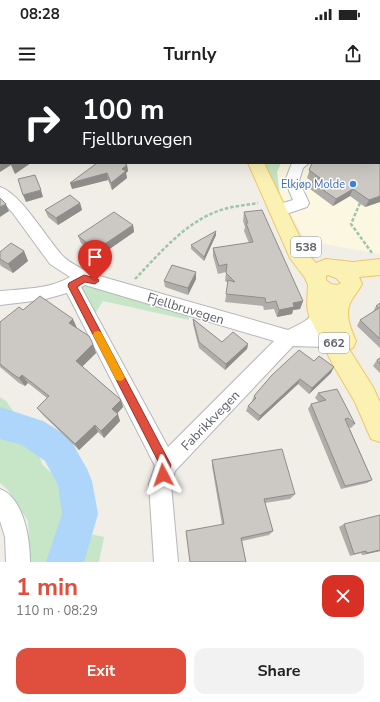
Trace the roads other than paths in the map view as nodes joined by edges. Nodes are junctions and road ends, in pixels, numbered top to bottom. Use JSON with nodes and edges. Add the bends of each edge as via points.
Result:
{"nodes":[{"id":1,"x":256,"y":164,"type":"edge"},
{"id":2,"x":300,"y":164,"type":"edge"},
{"id":3,"x":0,"y":192,"type":"edge"},
{"id":4,"x":281,"y":217,"type":"junction"},
{"id":5,"x":378,"y":262,"type":"edge"},
{"id":6,"x":325,"y":274,"type":"junction"},
{"id":7,"x":380,"y":278,"type":"edge"},
{"id":8,"x":78,"y":282,"type":"junction"},
{"id":9,"x":347,"y":290,"type":"junction"},
{"id":10,"x":0,"y":298,"type":"edge"},
{"id":11,"x":320,"y":316,"type":"junction"},
{"id":12,"x":289,"y":338,"type":"junction"},
{"id":13,"x":333,"y":342,"type":"junction"},
{"id":14,"x":364,"y":395,"type":"junction"},
{"id":15,"x":380,"y":430,"type":"edge"},
{"id":16,"x":166,"y":465,"type":"junction"},
{"id":17,"x":0,"y":500,"type":"edge"},
{"id":18,"x":18,"y":562,"type":"edge"},
{"id":19,"x":166,"y":562,"type":"edge"}],
"edges":[{"from":1,"to":4,"type":"main road","number":"538"},
{"from":2,"to":4,"type":"street","via":[[297,166],[292,181],[302,202]]},
{"from":3,"to":8,"type":"street","name":"Fjellbruvegen","via":[[17,208],[56,260]]},
{"from":4,"to":6,"type":"main road","number":"538","via":[[300,258]]},
{"from":5,"to":6,"type":"main road","via":[[353,270]]},
{"from":6,"to":9,"type":"main road","via":[[349,277]]},
{"from":6,"to":11,"type":"main road","number":"662","via":[[318,306]]},
{"from":7,"to":9,"type":"main road"},
{"from":8,"to":10,"type":"street","name":"Fjellbruvegen","via":[[34,294]]},
{"from":8,"to":12,"type":"street","name":"Fjellbruvegen","via":[[125,289]]},
{"from":8,"to":16,"type":"street"},
{"from":9,"to":14,"type":"main road","number":"662","via":[[339,304],[336,317]]},
{"from":11,"to":12,"type":"street","name":"Fabrikkvegen","via":[[314,325]]},
{"from":11,"to":13,"type":"main road","number":"662"},
{"from":12,"to":13,"type":"street","via":[[323,339]]},
{"from":12,"to":16,"type":"street","name":"Fabrikkvegen"},
{"from":13,"to":14,"type":"main road","number":"662"},
{"from":14,"to":15,"type":"main road","number":"662"},
{"from":16,"to":19,"type":"street","name":"Fabrikkvegen","via":[[160,484]]},
{"from":17,"to":18,"type":"street","via":[[14,522]]}]}
